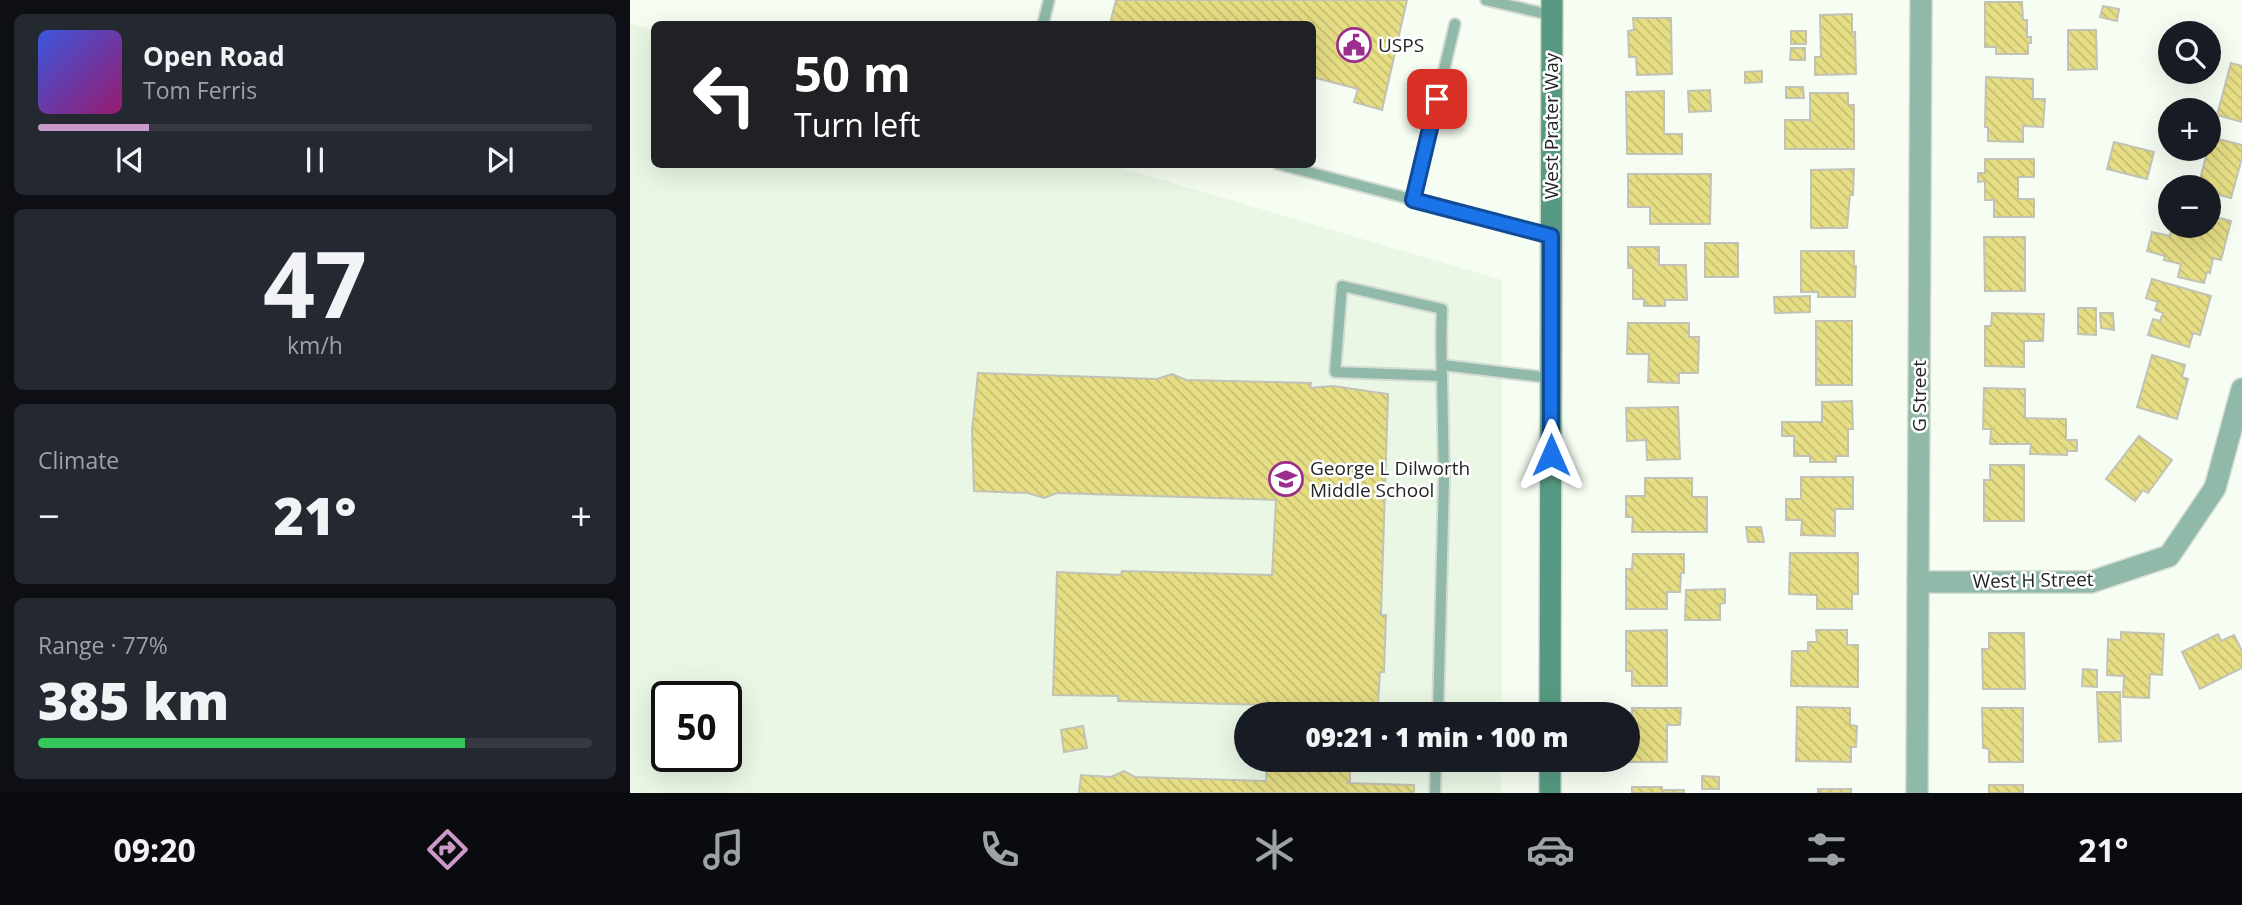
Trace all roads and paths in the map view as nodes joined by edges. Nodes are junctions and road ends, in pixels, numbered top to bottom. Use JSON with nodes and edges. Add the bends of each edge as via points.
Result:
{"nodes":[{"id":1,"x":1049,"y":0,"type":"edge"},
{"id":2,"x":1486,"y":0,"type":"edge"},
{"id":3,"x":1921,"y":0,"type":"edge"},
{"id":4,"x":1551,"y":8,"type":"edge"},
{"id":5,"x":1044,"y":21,"type":"edge"},
{"id":6,"x":1455,"y":24,"type":"dead end"},
{"id":7,"x":1293,"y":168,"type":"edge"},
{"id":8,"x":1413,"y":200,"type":"junction"},
{"id":9,"x":1551,"y":236,"type":"junction"},
{"id":10,"x":1442,"y":371,"type":"junction"},
{"id":11,"x":1551,"y":378,"type":"junction"},
{"id":12,"x":2242,"y":389,"type":"edge"},
{"id":13,"x":1918,"y":582,"type":"junction"},
{"id":14,"x":1438,"y":702,"type":"edge"},
{"id":15,"x":1550,"y":702,"type":"edge"},
{"id":16,"x":1436,"y":772,"type":"edge"},
{"id":17,"x":1550,"y":772,"type":"edge"},
{"id":18,"x":1435,"y":793,"type":"edge"},
{"id":19,"x":1550,"y":793,"type":"edge"},
{"id":20,"x":1917,"y":793,"type":"edge"}],
"edges":[{"from":1,"to":5,"type":"lane"},
{"from":2,"to":4,"type":"lane"},
{"from":3,"to":13,"type":"street","name":"G Street"},
{"from":4,"to":9,"type":"main road","name":"West Prater Way"},
{"from":6,"to":8,"type":"lane"},
{"from":7,"to":8,"type":"lane"},
{"from":8,"to":9,"type":"lane"},
{"from":9,"to":11,"type":"main road","name":"West Prater Way"},
{"from":10,"to":10,"type":"lane","via":[[1442,309],[1342,286],[1335,372]]},
{"from":10,"to":11,"type":"lane"},
{"from":10,"to":14,"type":"lane"},
{"from":11,"to":15,"type":"main road","name":"West Prater Way"},
{"from":12,"to":13,"type":"street","name":"West H Street","via":[[2215,488],[2169,556],[2091,582]]},
{"from":13,"to":20,"type":"street","name":"G Street"},
{"from":16,"to":18,"type":"lane"},
{"from":17,"to":19,"type":"main road"}]}
